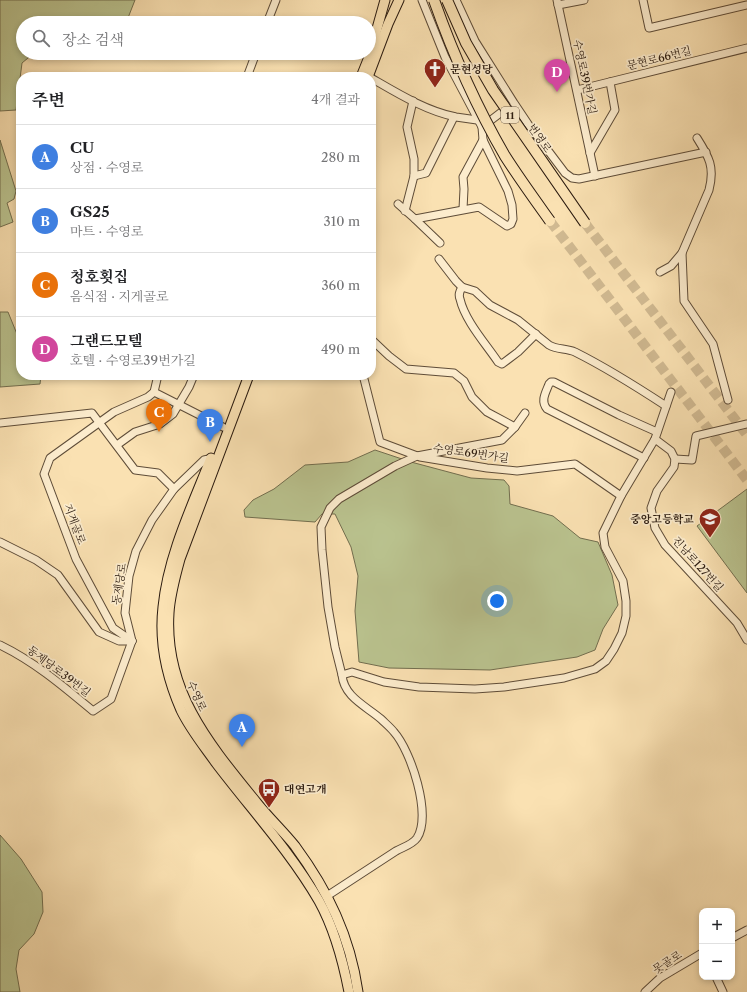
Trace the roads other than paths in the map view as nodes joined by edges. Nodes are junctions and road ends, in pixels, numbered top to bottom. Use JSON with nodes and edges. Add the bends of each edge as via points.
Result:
{"nodes":[{"id":1,"x":276,"y":0,"type":"edge"},
{"id":2,"x":422,"y":0,"type":"edge"},
{"id":3,"x":434,"y":0,"type":"edge"},
{"id":4,"x":447,"y":0,"type":"edge"},
{"id":5,"x":456,"y":0,"type":"edge"},
{"id":6,"x":584,"y":0,"type":"edge"},
{"id":7,"x":643,"y":0,"type":"edge"},
{"id":8,"x":385,"y":2,"type":"edge"},
{"id":9,"x":399,"y":2,"type":"edge"},
{"id":10,"x":558,"y":3,"type":"edge"},
{"id":11,"x":747,"y":5,"type":"edge"},
{"id":12,"x":270,"y":16,"type":"edge"},
{"id":13,"x":376,"y":33,"type":"edge"},
{"id":14,"x":747,"y":48,"type":"edge"},
{"id":15,"x":376,"y":56,"type":"edge"},
{"id":16,"x":253,"y":60,"type":"edge"},
{"id":17,"x":368,"y":60,"type":"edge"},
{"id":18,"x":374,"y":60,"type":"edge"},
{"id":19,"x":248,"y":72,"type":"edge"},
{"id":20,"x":363,"y":72,"type":"edge"},
{"id":21,"x":370,"y":72,"type":"edge"},
{"id":22,"x":376,"y":81,"type":"edge"},
{"id":23,"x":610,"y":82,"type":"junction"},
{"id":24,"x":577,"y":90,"type":"junction"},
{"id":25,"x":413,"y":101,"type":"junction"},
{"id":26,"x":514,"y":103,"type":"junction"},
{"id":27,"x":454,"y":117,"type":"junction"},
{"id":28,"x":477,"y":120,"type":"junction"},
{"id":29,"x":482,"y":127,"type":"junction"},
{"id":30,"x":697,"y":138,"type":"dead end"},
{"id":31,"x":483,"y":140,"type":"junction"},
{"id":32,"x":590,"y":152,"type":"junction"},
{"id":33,"x":706,"y":152,"type":"junction"},
{"id":34,"x":414,"y":176,"type":"junction"},
{"id":35,"x":595,"y":176,"type":"junction"},
{"id":36,"x":398,"y":204,"type":"dead end"},
{"id":37,"x":463,"y":209,"type":"junction"},
{"id":38,"x":405,"y":211,"type":"junction"},
{"id":39,"x":415,"y":219,"type":"junction"},
{"id":40,"x":550,"y":221,"type":"tunnel mouth"},
{"id":41,"x":584,"y":223,"type":"tunnel mouth"},
{"id":42,"x":440,"y":243,"type":"dead end"},
{"id":43,"x":682,"y":253,"type":"junction"},
{"id":44,"x":439,"y":259,"type":"dead end"},
{"id":45,"x":660,"y":272,"type":"dead end"},
{"id":46,"x":462,"y":287,"type":"junction"},
{"id":47,"x":536,"y":334,"type":"junction"},
{"id":48,"x":376,"y":344,"type":"edge"},
{"id":49,"x":157,"y":380,"type":"edge"},
{"id":50,"x":192,"y":380,"type":"edge"},
{"id":51,"x":241,"y":380,"type":"edge"},
{"id":52,"x":247,"y":380,"type":"edge"},
{"id":53,"x":364,"y":380,"type":"edge"},
{"id":54,"x":154,"y":392,"type":"junction"},
{"id":55,"x":671,"y":392,"type":"dead end"},
{"id":56,"x":728,"y":400,"type":"dead end"},
{"id":57,"x":179,"y":405,"type":"junction"},
{"id":58,"x":666,"y":406,"type":"junction"},
{"id":59,"x":525,"y":413,"type":"dead end"},
{"id":60,"x":0,"y":423,"type":"edge"},
{"id":61,"x":99,"y":423,"type":"junction"},
{"id":62,"x":747,"y":424,"type":"edge"},
{"id":63,"x":223,"y":427,"type":"junction"},
{"id":64,"x":515,"y":427,"type":"junction"},
{"id":65,"x":656,"y":436,"type":"junction"},
{"id":66,"x":117,"y":445,"type":"junction"},
{"id":67,"x":417,"y":456,"type":"junction"},
{"id":68,"x":214,"y":458,"type":"junction"},
{"id":69,"x":644,"y":458,"type":"junction"},
{"id":70,"x":675,"y":459,"type":"junction"},
{"id":71,"x":174,"y":489,"type":"junction"},
{"id":72,"x":621,"y":496,"type":"junction"},
{"id":73,"x":0,"y":542,"type":"edge"},
{"id":74,"x":747,"y":640,"type":"edge"},
{"id":75,"x":132,"y":641,"type":"junction"},
{"id":76,"x":0,"y":644,"type":"edge"},
{"id":77,"x":342,"y":675,"type":"junction"},
{"id":78,"x":327,"y":896,"type":"junction"},
{"id":79,"x":747,"y":930,"type":"edge"},
{"id":80,"x":735,"y":936,"type":"edge"},
{"id":81,"x":699,"y":955,"type":"edge"},
{"id":82,"x":717,"y":980,"type":"edge"},
{"id":83,"x":348,"y":988,"type":"edge"},
{"id":84,"x":357,"y":992,"type":"edge"},
{"id":85,"x":645,"y":992,"type":"edge"},
{"id":86,"x":723,"y":992,"type":"edge"}],
"edges":[{"from":1,"to":12,"type":"street"},
{"from":2,"to":28,"type":"street","via":[[445,57]]},
{"from":3,"to":40,"type":"highway","number":"11","bridge":true,"via":[[447,37],[505,156]]},
{"from":4,"to":41,"type":"highway","name":"번영로","number":"11","bridge":true,"via":[[466,43],[492,90]]},
{"from":5,"to":26,"type":"street","via":[[475,41]]},
{"from":6,"to":10,"type":"street","name":"수영로39번가길"},
{"from":7,"to":11,"type":"street","via":[[649,28]]},
{"from":8,"to":13,"type":"main road"},
{"from":9,"to":15,"type":"main road"},
{"from":10,"to":24,"type":"street","name":"수영로39번가길"},
{"from":14,"to":23,"type":"street","name":"문현로66번길"},
{"from":16,"to":19,"type":"street"},
{"from":17,"to":20,"type":"main road"},
{"from":18,"to":21,"type":"main road"},
{"from":22,"to":25,"type":"street"},
{"from":23,"to":24,"type":"street","name":"문현로66번길"},
{"from":23,"to":32,"type":"street","name":"수영로39번가길","via":[[615,110]]},
{"from":24,"to":32,"type":"street","name":"수영로39번가길"},
{"from":25,"to":27,"type":"street"},
{"from":25,"to":34,"type":"street","via":[[408,127],[414,159]]},
{"from":26,"to":29,"type":"street"},
{"from":26,"to":35,"type":"street","via":[[566,173],[572,178],[579,179]]},
{"from":27,"to":28,"type":"street"},
{"from":27,"to":34,"type":"street","via":[[426,173]]},
{"from":28,"to":29,"type":"street"},
{"from":29,"to":31,"type":"street"},
{"from":30,"to":33,"type":"street"},
{"from":31,"to":37,"type":"street","via":[[463,177]]},
{"from":31,"to":37,"type":"street","via":[[508,191],[513,219],[507,226],[478,207]]},
{"from":32,"to":35,"type":"street","name":"수영로39번가길"},
{"from":33,"to":35,"type":"street"},
{"from":33,"to":43,"type":"street","via":[[712,169],[712,179]]},
{"from":34,"to":38,"type":"street"},
{"from":36,"to":38,"type":"street"},
{"from":37,"to":39,"type":"street"},
{"from":38,"to":39,"type":"street"},
{"from":39,"to":42,"type":"street"},
{"from":43,"to":45,"type":"street"},
{"from":43,"to":56,"type":"street","via":[[684,301],[713,344]]},
{"from":44,"to":46,"type":"street"},
{"from":46,"to":47,"type":"street","via":[[475,291],[490,305],[518,320]]},
{"from":46,"to":47,"type":"street","via":[[459,293],[462,306],[498,362],[502,364]]},
{"from":47,"to":58,"type":"street","via":[[554,348],[565,348],[597,363]]},
{"from":48,"to":64,"type":"street","via":[[406,369],[454,373],[487,412]]},
{"from":49,"to":54,"type":"street"},
{"from":50,"to":57,"type":"street"},
{"from":51,"to":63,"type":"main road","name":"수영로"},
{"from":52,"to":68,"type":"main road","name":"수영로"},
{"from":53,"to":67,"type":"street","name":"수영로69번가길","via":[[380,442]]},
{"from":54,"to":57,"type":"street"},
{"from":54,"to":61,"type":"street","name":"지게골로","via":[[114,412]]},
{"from":55,"to":58,"type":"street"},
{"from":57,"to":63,"type":"street"},
{"from":57,"to":66,"type":"street","via":[[173,414],[160,424],[135,432]]},
{"from":58,"to":65,"type":"street"},
{"from":59,"to":64,"type":"street"},
{"from":60,"to":61,"type":"street","via":[[92,414]]},
{"from":61,"to":66,"type":"street"},
{"from":61,"to":75,"type":"street","name":"지게골로","via":[[50,458],[44,474],[76,559],[113,628]]},
{"from":62,"to":70,"type":"street","via":[[696,436],[692,460]]},
{"from":63,"to":68,"type":"main road","name":"수영로"},
{"from":64,"to":67,"type":"street","via":[[502,440]]},
{"from":65,"to":69,"type":"street"},
{"from":65,"to":69,"type":"street","via":[[554,382],[549,384],[544,401],[547,409]]},
{"from":65,"to":70,"type":"street","via":[[671,451]]},
{"from":66,"to":71,"type":"street","via":[[135,470],[158,473]]},
{"from":67,"to":72,"type":"street","name":"수영로69번가길","via":[[517,471],[576,464]]},
{"from":67,"to":77,"type":"street","via":[[339,499],[330,508],[322,527],[328,607]]},
{"from":68,"to":71,"type":"street","name":"동제당로","via":[[204,460]]},
{"from":68,"to":78,"type":"main road","name":"수영로","via":[[180,559],[172,593],[169,627],[176,678],[190,712],[202,731],[258,804],[294,845]]},
{"from":68,"to":83,"type":"main road","name":"수영로","via":[[179,541],[165,594],[162,626],[168,674],[188,722],[231,782],[289,855],[319,902],[332,930]]},
{"from":69,"to":72,"type":"street"},
{"from":70,"to":74,"type":"street","name":"진남로127번길","via":[[674,467],[656,492],[651,508],[655,528],[665,545],[737,623]]},
{"from":71,"to":75,"type":"street","name":"동제당로","via":[[152,520],[136,551],[125,613]]},
{"from":72,"to":77,"type":"street","via":[[603,533],[605,547],[623,581],[626,616],[622,633],[614,649],[606,661],[595,669],[564,678],[475,689],[419,687],[384,682],[352,672]]},
{"from":73,"to":75,"type":"street","via":[[36,560],[58,575],[99,632],[119,641]]},
{"from":75,"to":76,"type":"street","name":"동제당로39번길","via":[[110,699],[93,711],[53,677]]},
{"from":77,"to":78,"type":"street","via":[[343,683],[353,698],[378,716],[394,732],[407,753],[422,802],[422,823],[411,844]]},
{"from":78,"to":84,"type":"main road","name":"수영로","via":[[344,933]]},
{"from":79,"to":80,"type":"street"},
{"from":81,"to":85,"type":"street","name":"못골로","via":[[660,978]]},
{"from":82,"to":86,"type":"street"},
{"from":83,"to":84,"type":"street"}]}
